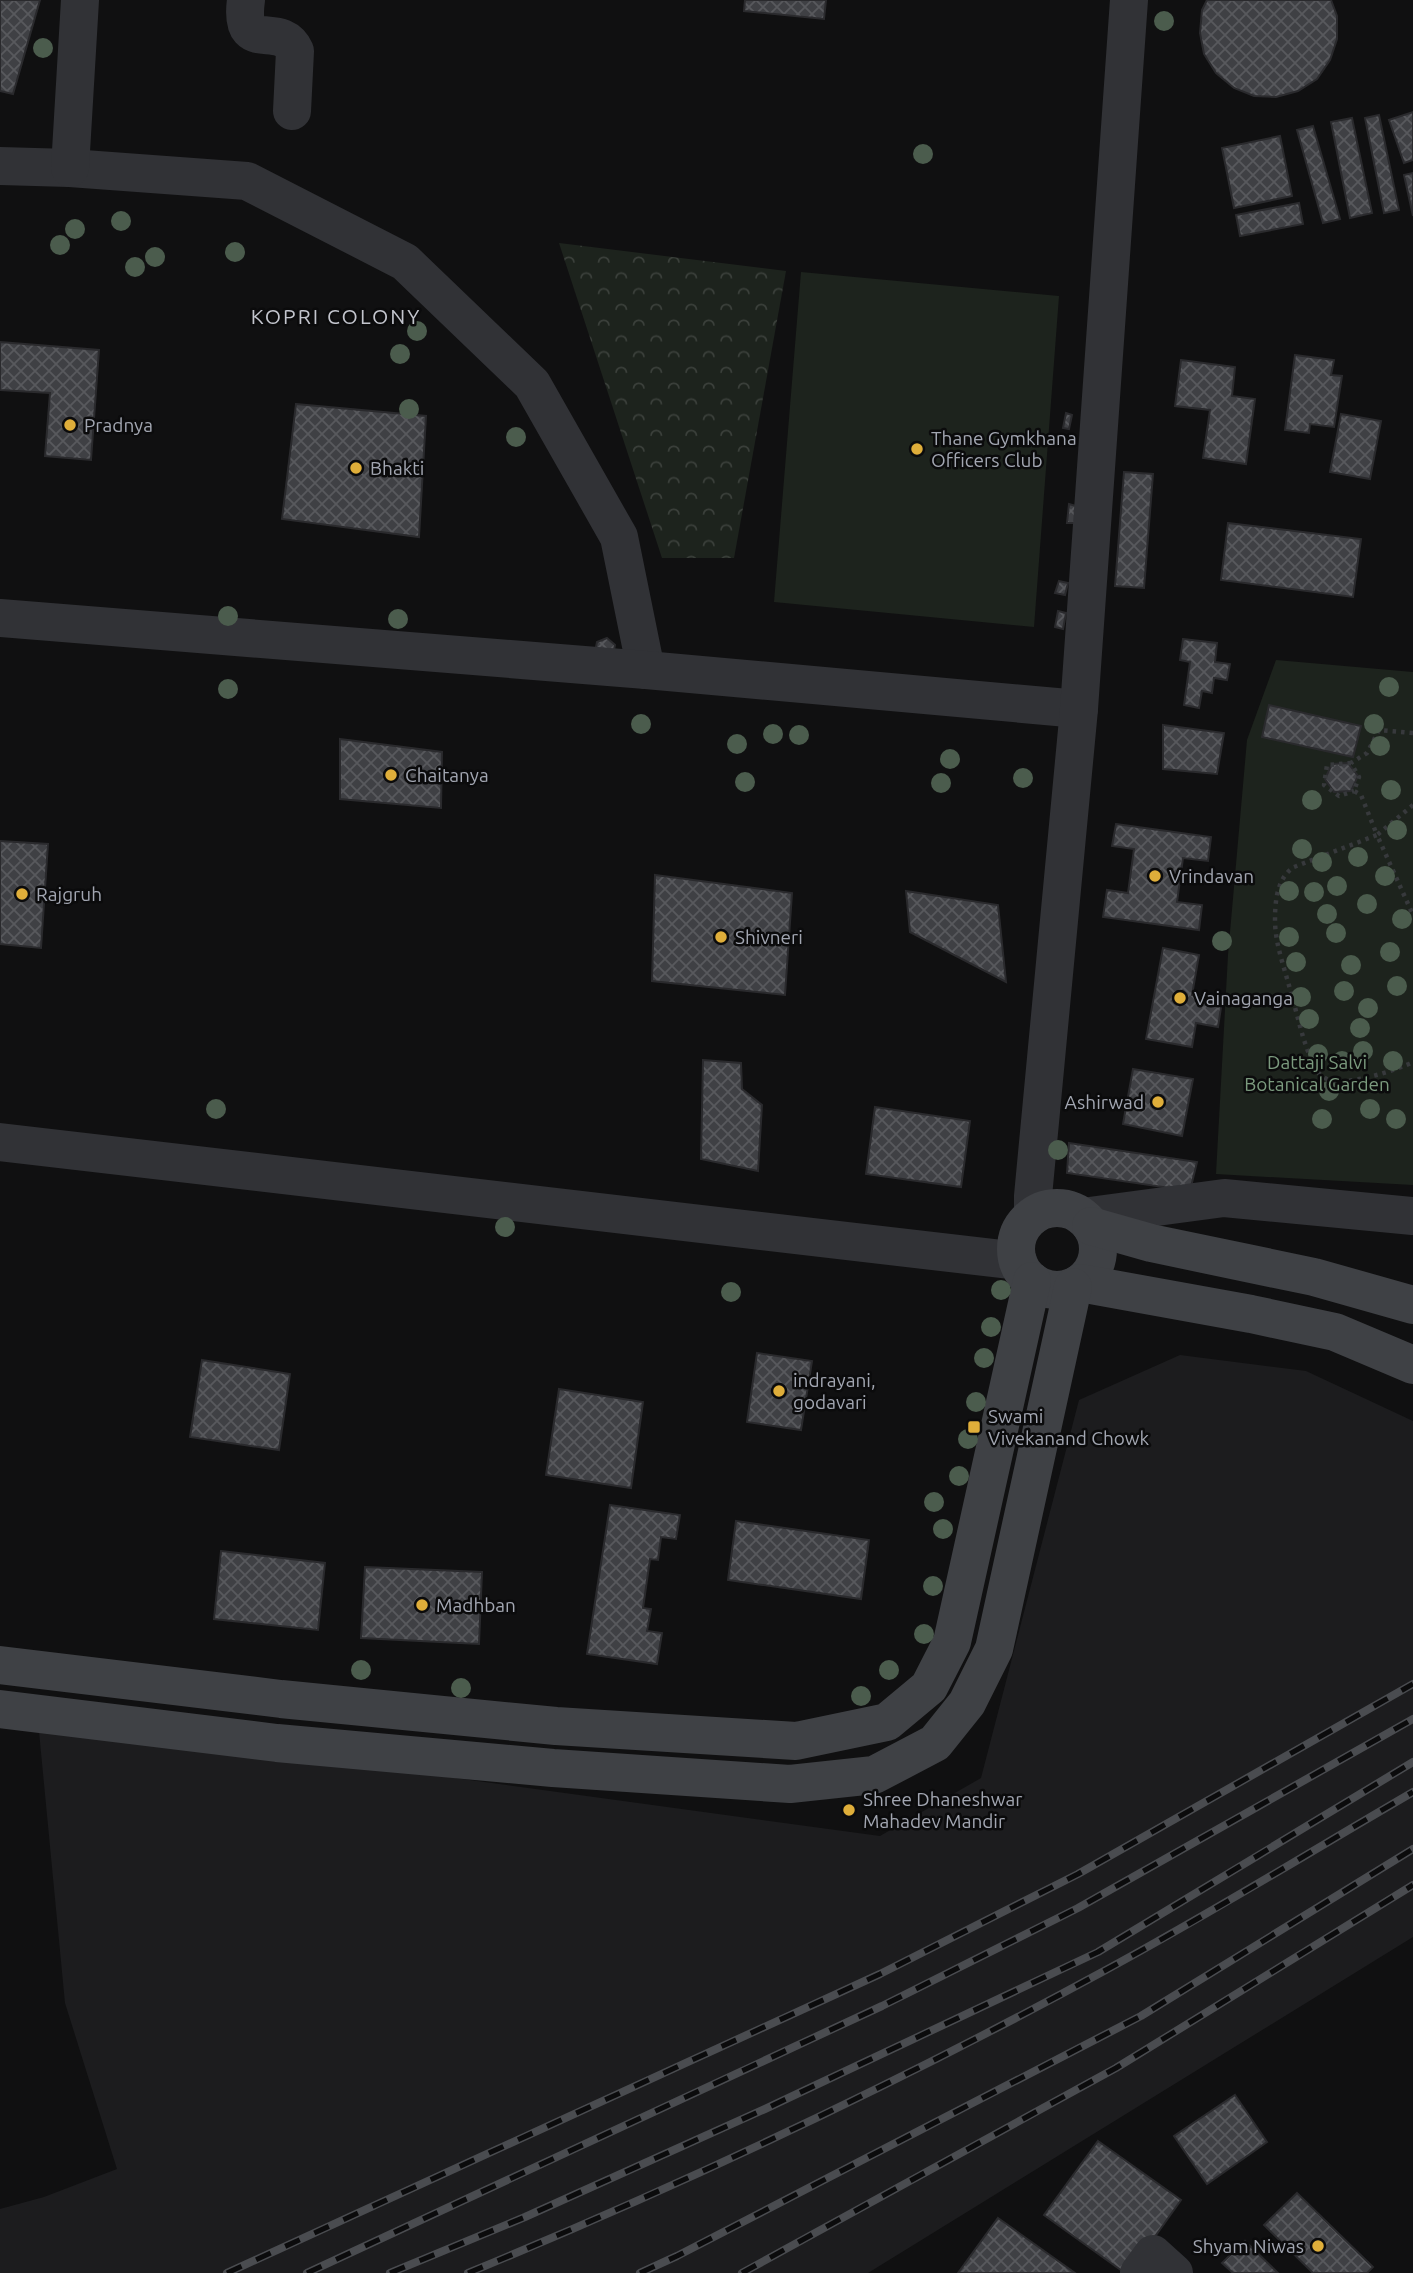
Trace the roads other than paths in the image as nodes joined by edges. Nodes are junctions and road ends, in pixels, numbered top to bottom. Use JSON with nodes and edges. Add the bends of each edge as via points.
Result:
{"nodes":[{"id":1,"x":80,"y":0,"type":"edge"},
{"id":2,"x":246,"y":0,"type":"edge"},
{"id":3,"x":1129,"y":0,"type":"edge"},
{"id":4,"x":292,"y":111,"type":"dead end"},
{"id":5,"x":0,"y":166,"type":"edge"},
{"id":6,"x":70,"y":168,"type":"junction"},
{"id":7,"x":0,"y":618,"type":"edge"},
{"id":8,"x":646,"y":670,"type":"junction"},
{"id":9,"x":1079,"y":709,"type":"junction"},
{"id":10,"x":0,"y":1142,"type":"edge"},
{"id":11,"x":1033,"y":1216,"type":"junction"},
{"id":12,"x":1413,"y":1216,"type":"edge"},
{"id":13,"x":1086,"y":1222,"type":"junction"},
{"id":14,"x":1025,"y":1271,"type":"junction"},
{"id":15,"x":1077,"y":1285,"type":"junction"},
{"id":16,"x":1413,"y":1305,"type":"edge"},
{"id":17,"x":1413,"y":1365,"type":"edge"},
{"id":18,"x":952,"y":1642,"type":"junction"},
{"id":19,"x":994,"y":1650,"type":"junction"},
{"id":20,"x":8,"y":1666,"type":"edge"},
{"id":21,"x":281,"y":1699,"type":"junction"},
{"id":22,"x":6,"y":1709,"type":"edge"},
{"id":23,"x":556,"y":1726,"type":"junction"},
{"id":24,"x":796,"y":1741,"type":"junction"},
{"id":25,"x":277,"y":1743,"type":"junction"},
{"id":26,"x":553,"y":1768,"type":"junction"},
{"id":27,"x":790,"y":1784,"type":"junction"},
{"id":28,"x":1139,"y":2273,"type":"edge"},
{"id":29,"x":1174,"y":2273,"type":"edge"}],
"edges":[{"from":1,"to":6,"type":"street"},
{"from":2,"to":4,"type":"street","via":[[246,27],[253,34],[292,43]]},
{"from":3,"to":9,"type":"street"},
{"from":5,"to":6,"type":"street"},
{"from":6,"to":8,"type":"street","via":[[247,181],[405,262],[532,384],[619,537]]},
{"from":7,"to":8,"type":"street"},
{"from":8,"to":9,"type":"street"},
{"from":9,"to":11,"type":"street"},
{"from":10,"to":14,"type":"street"},
{"from":11,"to":13,"type":"main road","via":[[1058,1208],[1071,1210]]},
{"from":11,"to":14,"type":"main road","via":[[1024,1224],[1016,1248]]},
{"from":12,"to":13,"type":"street","via":[[1224,1199]]},
{"from":13,"to":15,"type":"main road","via":[[1098,1250],[1090,1274]]},
{"from":13,"to":16,"type":"main road","via":[[1151,1243],[1314,1277]]},
{"from":14,"to":15,"type":"main road","via":[[1052,1290]]},
{"from":14,"to":18,"type":"main road"},
{"from":15,"to":17,"type":"main road","via":[[1335,1332]]},
{"from":15,"to":19,"type":"main road"},
{"from":18,"to":19,"type":"main road"},
{"from":18,"to":24,"type":"main road","via":[[929,1687],[887,1722]]},
{"from":19,"to":27,"type":"main road","via":[[967,1703],[935,1743],[874,1775]]},
{"from":20,"to":21,"type":"main road"},
{"from":20,"to":22,"type":"main road"},
{"from":21,"to":23,"type":"main road"},
{"from":21,"to":25,"type":"main road"},
{"from":22,"to":25,"type":"main road"},
{"from":23,"to":24,"type":"main road"},
{"from":23,"to":26,"type":"main road"},
{"from":24,"to":27,"type":"main road"},
{"from":25,"to":26,"type":"main road"},
{"from":26,"to":27,"type":"main road"},
{"from":28,"to":29,"type":"street","via":[[1153,2254]]}]}
